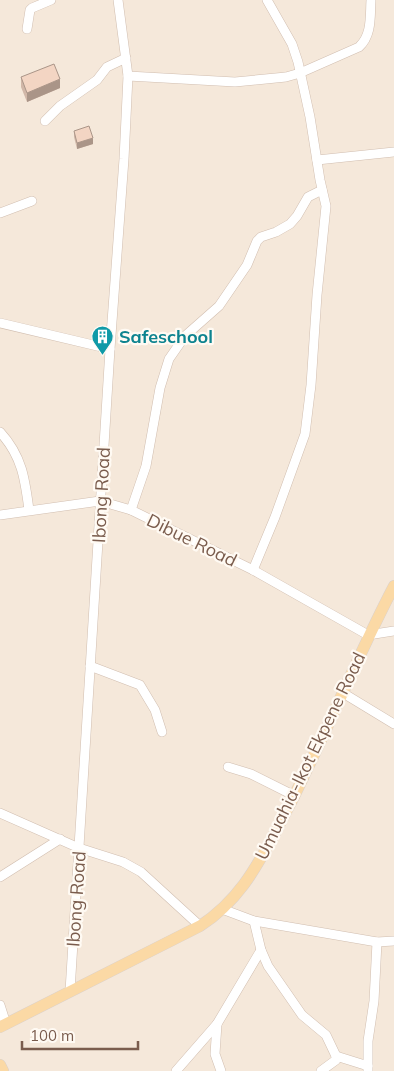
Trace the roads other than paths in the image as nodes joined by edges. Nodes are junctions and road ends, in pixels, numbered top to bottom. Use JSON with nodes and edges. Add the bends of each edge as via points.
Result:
{"nodes":[{"id":1,"x":51,"y":0,"type":"edge"},
{"id":2,"x":118,"y":0,"type":"edge"},
{"id":3,"x":267,"y":0,"type":"edge"},
{"id":4,"x":371,"y":0,"type":"edge"},
{"id":5,"x":27,"y":29,"type":"dead end"},
{"id":6,"x":126,"y":58,"type":"junction"},
{"id":7,"x":300,"y":73,"type":"junction"},
{"id":8,"x":128,"y":76,"type":"junction"},
{"id":9,"x":45,"y":121,"type":"dead end"},
{"id":10,"x":394,"y":152,"type":"edge"},
{"id":11,"x":317,"y":160,"type":"junction"},
{"id":12,"x":322,"y":190,"type":"junction"},
{"id":13,"x":32,"y":201,"type":"dead end"},
{"id":14,"x":0,"y":213,"type":"edge"},
{"id":15,"x":0,"y":323,"type":"edge"},
{"id":16,"x":110,"y":349,"type":"junction"},
{"id":17,"x":0,"y":432,"type":"edge"},
{"id":18,"x":100,"y":501,"type":"junction"},
{"id":19,"x":29,"y":510,"type":"junction"},
{"id":20,"x":131,"y":510,"type":"junction"},
{"id":21,"x":0,"y":515,"type":"edge"},
{"id":22,"x":253,"y":570,"type":"junction"},
{"id":23,"x":394,"y":586,"type":"edge"},
{"id":24,"x":394,"y":631,"type":"edge"},
{"id":25,"x":368,"y":635,"type":"junction"},
{"id":26,"x":90,"y":666,"type":"junction"},
{"id":27,"x":343,"y":693,"type":"junction"},
{"id":28,"x":394,"y":724,"type":"edge"},
{"id":29,"x":162,"y":732,"type":"dead end"},
{"id":30,"x":228,"y":767,"type":"dead end"},
{"id":31,"x":295,"y":796,"type":"junction"},
{"id":32,"x":0,"y":813,"type":"edge"},
{"id":33,"x":60,"y":840,"type":"junction"},
{"id":34,"x":79,"y":848,"type":"junction"},
{"id":35,"x":0,"y":877,"type":"edge"},
{"id":36,"x":222,"y":909,"type":"junction"},
{"id":37,"x":254,"y":921,"type":"junction"},
{"id":38,"x":200,"y":926,"type":"junction"},
{"id":39,"x":394,"y":941,"type":"edge"},
{"id":40,"x":377,"y":942,"type":"junction"},
{"id":41,"x":262,"y":950,"type":"junction"},
{"id":42,"x":70,"y":991,"type":"junction"},
{"id":43,"x":0,"y":1005,"type":"edge"},
{"id":44,"x":217,"y":1024,"type":"junction"},
{"id":45,"x":3,"y":1025,"type":"edge"},
{"id":46,"x":204,"y":1039,"type":"junction"},
{"id":47,"x":216,"y":1043,"type":"junction"},
{"id":48,"x":336,"y":1056,"type":"junction"},
{"id":49,"x":0,"y":1065,"type":"edge"},
{"id":50,"x":368,"y":1068,"type":"edge"},
{"id":51,"x":3,"y":1071,"type":"edge"},
{"id":52,"x":176,"y":1071,"type":"edge"},
{"id":53,"x":221,"y":1071,"type":"edge"},
{"id":54,"x":322,"y":1071,"type":"edge"}],
"edges":[{"from":1,"to":5,"type":"street","via":[[30,10]]},
{"from":2,"to":6,"type":"street","name":"Ibong Road"},
{"from":3,"to":7,"type":"street","via":[[292,44]]},
{"from":4,"to":7,"type":"street","via":[[370,30],[363,44]]},
{"from":6,"to":8,"type":"street","name":"Ibong Road"},
{"from":6,"to":9,"type":"street","via":[[107,67],[96,80]]},
{"from":7,"to":8,"type":"street","via":[[235,82]]},
{"from":7,"to":11,"type":"street"},
{"from":8,"to":16,"type":"street","name":"Ibong Road"},
{"from":10,"to":11,"type":"street"},
{"from":11,"to":12,"type":"street"},
{"from":12,"to":20,"type":"street","via":[[308,197],[290,224],[261,237],[247,265],[219,306],[185,336],[169,359],[160,388],[146,466]]},
{"from":12,"to":22,"type":"street","via":[[326,206],[305,434]]},
{"from":13,"to":14,"type":"street"},
{"from":15,"to":16,"type":"street"},
{"from":16,"to":18,"type":"street","name":"Ibong Road"},
{"from":17,"to":19,"type":"street","via":[[17,455]]},
{"from":18,"to":19,"type":"street","name":"Dibue Road"},
{"from":18,"to":20,"type":"street","name":"Dibue Road"},
{"from":18,"to":26,"type":"street","name":"Ibong Road"},
{"from":19,"to":21,"type":"street","name":"Dibue Road"},
{"from":20,"to":22,"type":"street","name":"Dibue Road"},
{"from":22,"to":25,"type":"street","name":"Dibue Road"},
{"from":23,"to":25,"type":"main road","name":"Umuahia-Ikot Ekpene Road"},
{"from":24,"to":25,"type":"street"},
{"from":25,"to":27,"type":"main road","name":"Umuahia-Ikot Ekpene Road"},
{"from":26,"to":29,"type":"street","via":[[140,685],[155,710]]},
{"from":26,"to":34,"type":"street","name":"Ibong Road"},
{"from":27,"to":28,"type":"street"},
{"from":27,"to":31,"type":"main road","name":"Umuahia-Ikot Ekpene Road"},
{"from":30,"to":31,"type":"street","via":[[251,774]]},
{"from":31,"to":36,"type":"main road","name":"Umuahia-Ikot Ekpene Road","via":[[248,880]]},
{"from":32,"to":33,"type":"street"},
{"from":33,"to":34,"type":"street"},
{"from":33,"to":35,"type":"street"},
{"from":34,"to":38,"type":"street","via":[[123,862],[141,872]]},
{"from":34,"to":42,"type":"street","name":"Ibong Road"},
{"from":36,"to":37,"type":"street"},
{"from":36,"to":38,"type":"main road","name":"Umuahia-Ikot Ekpene Road"},
{"from":37,"to":40,"type":"street"},
{"from":37,"to":41,"type":"street"},
{"from":38,"to":42,"type":"main road","name":"Umuahia-Ikot Ekpene Road"},
{"from":39,"to":40,"type":"street"},
{"from":40,"to":50,"type":"street"},
{"from":41,"to":44,"type":"street"},
{"from":41,"to":48,"type":"street","via":[[268,966],[298,1011],[326,1035]]},
{"from":42,"to":45,"type":"main road","name":"Umuahia-Ikot Ekpene Road"},
{"from":43,"to":45,"type":"street"},
{"from":44,"to":46,"type":"street"},
{"from":44,"to":47,"type":"street"},
{"from":46,"to":47,"type":"street"},
{"from":46,"to":52,"type":"street"},
{"from":47,"to":53,"type":"street"},
{"from":48,"to":50,"type":"street"},
{"from":48,"to":54,"type":"street","via":[[336,1060]]},
{"from":49,"to":51,"type":"main road"}]}
